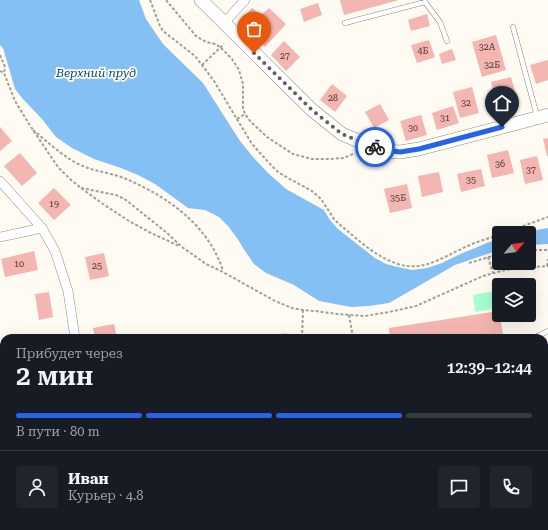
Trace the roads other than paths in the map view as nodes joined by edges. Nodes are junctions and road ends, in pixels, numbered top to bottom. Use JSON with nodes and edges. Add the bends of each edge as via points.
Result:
{"nodes":[{"id":1,"x":201,"y":0,"type":"edge"},
{"id":2,"x":245,"y":0,"type":"edge"},
{"id":3,"x":425,"y":1,"type":"edge"},
{"id":4,"x":224,"y":23,"type":"junction"},
{"id":5,"x":345,"y":23,"type":"dead end"},
{"id":6,"x":513,"y":27,"type":"dead end"},
{"id":7,"x":447,"y":41,"type":"dead end"},
{"id":8,"x":543,"y":116,"type":"edge"},
{"id":9,"x":0,"y":181,"type":"edge"},
{"id":10,"x":42,"y":228,"type":"junction"},
{"id":11,"x":0,"y":237,"type":"edge"},
{"id":12,"x":74,"y":334,"type":"edge"}],
"edges":[{"from":1,"to":4,"type":"street"},
{"from":2,"to":4,"type":"street"},
{"from":3,"to":5,"type":"lane"},
{"from":3,"to":7,"type":"lane","via":[[440,22]]},
{"from":4,"to":8,"type":"street","via":[[312,110],[342,134],[385,150],[413,150]]},
{"from":6,"to":8,"type":"lane"},
{"from":9,"to":10,"type":"street"},
{"from":10,"to":11,"type":"street"},
{"from":10,"to":12,"type":"street","via":[[55,251],[66,285]]}]}
